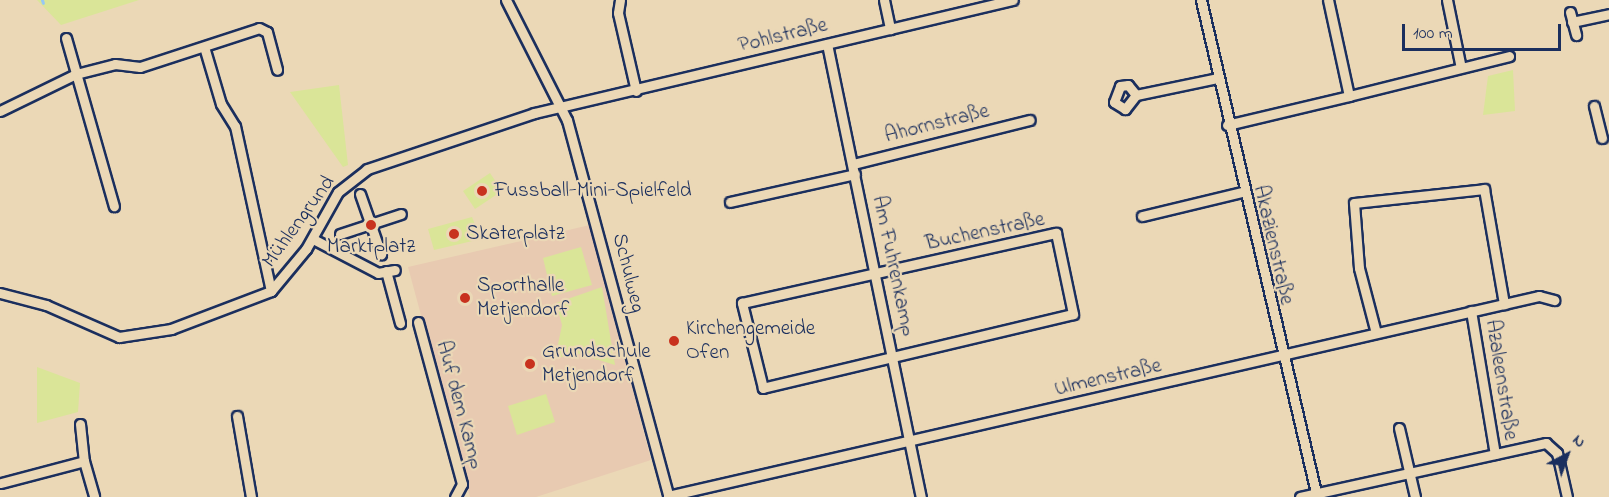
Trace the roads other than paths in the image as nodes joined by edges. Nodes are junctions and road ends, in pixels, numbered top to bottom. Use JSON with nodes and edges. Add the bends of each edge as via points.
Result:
{"nodes":[{"id":1,"x":506,"y":0,"type":"edge"},
{"id":2,"x":620,"y":0,"type":"edge"},
{"id":3,"x":884,"y":0,"type":"edge"},
{"id":4,"x":1013,"y":0,"type":"edge"},
{"id":5,"x":1201,"y":0,"type":"edge"},
{"id":6,"x":1328,"y":0,"type":"edge"},
{"id":7,"x":1447,"y":0,"type":"edge"},
{"id":8,"x":1609,"y":14,"type":"edge"},
{"id":9,"x":891,"y":29,"type":"junction"},
{"id":10,"x":1576,"y":35,"type":"dead end"},
{"id":11,"x":66,"y":38,"type":"dead end"},
{"id":12,"x":827,"y":44,"type":"junction"},
{"id":13,"x":205,"y":50,"type":"junction"},
{"id":14,"x":1509,"y":56,"type":"dead end"},
{"id":15,"x":1461,"y":68,"type":"junction"},
{"id":16,"x":277,"y":70,"type":"dead end"},
{"id":17,"x":76,"y":74,"type":"junction"},
{"id":18,"x":1218,"y":78,"type":"junction"},
{"id":19,"x":636,"y":91,"type":"junction"},
{"id":20,"x":1136,"y":95,"type":"dead end"},
{"id":21,"x":1349,"y":96,"type":"junction"},
{"id":22,"x":1594,"y":106,"type":"dead end"},
{"id":23,"x":561,"y":108,"type":"junction"},
{"id":24,"x":0,"y":111,"type":"edge"},
{"id":25,"x":1030,"y":120,"type":"dead end"},
{"id":26,"x":1609,"y":121,"type":"edge"},
{"id":27,"x":1227,"y":124,"type":"junction"},
{"id":28,"x":1598,"y":124,"type":"junction"},
{"id":29,"x":1602,"y":138,"type":"dead end"},
{"id":30,"x":853,"y":164,"type":"junction"},
{"id":31,"x":855,"y":174,"type":"junction"},
{"id":32,"x":1242,"y":192,"type":"junction"},
{"id":33,"x":360,"y":194,"type":"dead end"},
{"id":34,"x":730,"y":202,"type":"dead end"},
{"id":35,"x":114,"y":206,"type":"dead end"},
{"id":36,"x":400,"y":214,"type":"dead end"},
{"id":37,"x":1142,"y":216,"type":"dead end"},
{"id":38,"x":371,"y":225,"type":"junction"},
{"id":39,"x":340,"y":234,"type":"dead end"},
{"id":40,"x":313,"y":239,"type":"junction"},
{"id":41,"x":381,"y":254,"type":"dead end"},
{"id":42,"x":874,"y":275,"type":"junction"},
{"id":43,"x":271,"y":291,"type":"junction"},
{"id":44,"x":0,"y":293,"type":"edge"},
{"id":45,"x":1554,"y":300,"type":"dead end"},
{"id":46,"x":1504,"y":304,"type":"junction"},
{"id":47,"x":1472,"y":311,"type":"junction"},
{"id":48,"x":418,"y":322,"type":"dead end"},
{"id":49,"x":400,"y":323,"type":"dead end"},
{"id":50,"x":1376,"y":333,"type":"junction"},
{"id":51,"x":894,"y":356,"type":"junction"},
{"id":52,"x":1281,"y":357,"type":"junction"},
{"id":53,"x":237,"y":416,"type":"dead end"},
{"id":54,"x":80,"y":424,"type":"dead end"},
{"id":55,"x":1399,"y":428,"type":"dead end"},
{"id":56,"x":911,"y":442,"type":"junction"},
{"id":57,"x":1495,"y":454,"type":"junction"},
{"id":58,"x":84,"y":461,"type":"junction"},
{"id":59,"x":1409,"y":472,"type":"junction"},
{"id":60,"x":0,"y":485,"type":"edge"},
{"id":61,"x":1317,"y":495,"type":"edge"},
{"id":62,"x":669,"y":496,"type":"edge"},
{"id":63,"x":94,"y":497,"type":"edge"},
{"id":64,"x":251,"y":497,"type":"edge"},
{"id":65,"x":455,"y":497,"type":"edge"},
{"id":66,"x":921,"y":497,"type":"edge"},
{"id":67,"x":1300,"y":497,"type":"edge"},
{"id":68,"x":1414,"y":497,"type":"edge"},
{"id":69,"x":1567,"y":497,"type":"edge"}],
"edges":[{"from":1,"to":23,"type":"street","name":"Schulweg"},
{"from":2,"to":19,"type":"street","via":[[618,13]]},
{"from":3,"to":9,"type":"street"},
{"from":4,"to":9,"type":"street","name":"Pohlstraße"},
{"from":5,"to":18,"type":"street","name":"Akazienstraße"},
{"from":6,"to":21,"type":"street"},
{"from":7,"to":15,"type":"street"},
{"from":8,"to":10,"type":"street","via":[[1571,17]]},
{"from":9,"to":12,"type":"street","name":"Pohlstraße"},
{"from":11,"to":17,"type":"street"},
{"from":12,"to":19,"type":"street","name":"Pohlstraße"},
{"from":12,"to":30,"type":"street","name":"Am Fuhrenkamp"},
{"from":13,"to":16,"type":"street","via":[[259,28],[267,32]]},
{"from":13,"to":17,"type":"street","via":[[140,67],[115,64]]},
{"from":13,"to":43,"type":"street","via":[[221,104],[235,126]]},
{"from":14,"to":15,"type":"street"},
{"from":15,"to":21,"type":"street"},
{"from":17,"to":24,"type":"street"},
{"from":17,"to":35,"type":"street"},
{"from":18,"to":20,"type":"street"},
{"from":18,"to":27,"type":"street","name":"Akazienstraße"},
{"from":19,"to":23,"type":"street","name":"Pohlstraße"},
{"from":21,"to":27,"type":"street"},
{"from":22,"to":28,"type":"street"},
{"from":23,"to":40,"type":"street","name":"Mühlengrund","via":[[367,169],[338,192]]},
{"from":23,"to":62,"type":"street","name":"Schulweg","via":[[594,210]]},
{"from":25,"to":30,"type":"street","name":"Ahornstraße"},
{"from":26,"to":28,"type":"street"},
{"from":27,"to":32,"type":"street","name":"Akazienstraße"},
{"from":28,"to":29,"type":"street"},
{"from":30,"to":31,"type":"street","name":"Am Fuhrenkamp"},
{"from":31,"to":34,"type":"street"},
{"from":31,"to":42,"type":"street","name":"Am Fuhrenkamp"},
{"from":32,"to":37,"type":"street"},
{"from":32,"to":52,"type":"street","name":"Akazienstraße"},
{"from":33,"to":38,"type":"street"},
{"from":36,"to":38,"type":"street"},
{"from":38,"to":39,"type":"street"},
{"from":38,"to":41,"type":"street"},
{"from":40,"to":43,"type":"street","name":"Mühlengrund"},
{"from":40,"to":49,"type":"street","via":[[378,273],[391,270]]},
{"from":42,"to":51,"type":"street","name":"Am Fuhrenkamp"},
{"from":42,"to":51,"type":"street","via":[[742,303],[760,377],[763,388]]},
{"from":42,"to":51,"type":"street","name":"Buchenstraße","via":[[1056,233],[1073,314]]},
{"from":43,"to":44,"type":"street","name":"Mühlengrund","via":[[182,326],[128,338]]},
{"from":45,"to":46,"type":"street","name":"Ulmenstraße","via":[[1539,296]]},
{"from":46,"to":47,"type":"street","name":"Ulmenstraße"},
{"from":46,"to":50,"type":"street","via":[[1484,189],[1354,203],[1359,268]]},
{"from":47,"to":50,"type":"street","name":"Ulmenstraße"},
{"from":47,"to":57,"type":"street","name":"Azaleenstraße"},
{"from":48,"to":65,"type":"street","name":"Auf dem Kamp","via":[[462,484]]},
{"from":50,"to":52,"type":"street","name":"Ulmenstraße"},
{"from":51,"to":56,"type":"street","name":"Am Fuhrenkamp"},
{"from":52,"to":56,"type":"street","name":"Ulmenstraße"},
{"from":52,"to":61,"type":"street","name":"Akazienstraße"},
{"from":53,"to":64,"type":"street"},
{"from":54,"to":58,"type":"street"},
{"from":55,"to":59,"type":"street"},
{"from":56,"to":62,"type":"street","name":"Ulmenstraße"},
{"from":56,"to":66,"type":"street","name":"Am Fuhrenkamp"},
{"from":57,"to":59,"type":"street"},
{"from":57,"to":69,"type":"street","via":[[1552,446]]},
{"from":58,"to":60,"type":"street"},
{"from":58,"to":63,"type":"street"},
{"from":59,"to":61,"type":"street"},
{"from":59,"to":68,"type":"street"},
{"from":61,"to":67,"type":"street"}]}
